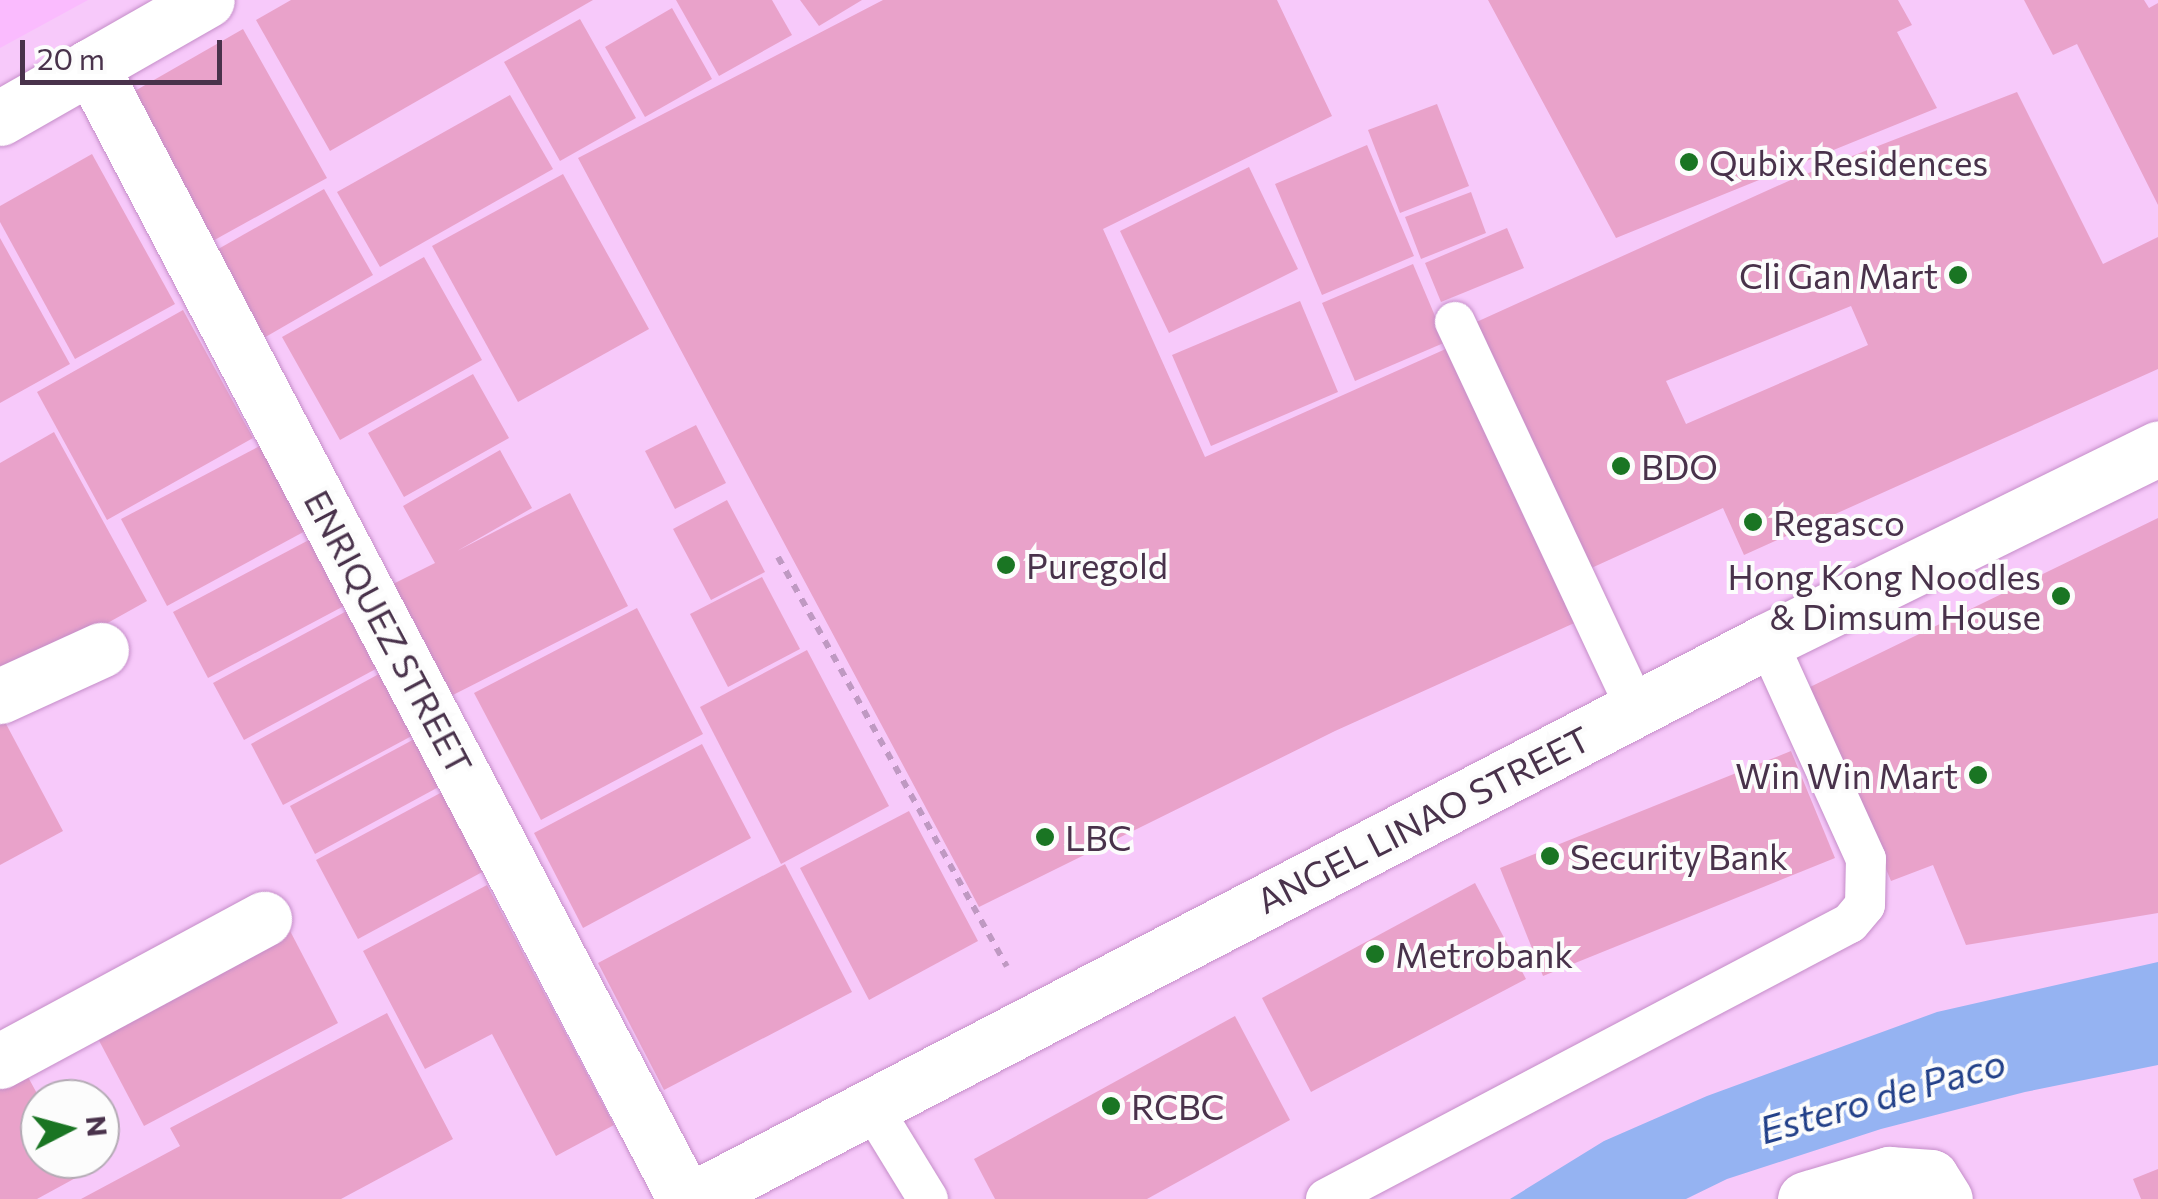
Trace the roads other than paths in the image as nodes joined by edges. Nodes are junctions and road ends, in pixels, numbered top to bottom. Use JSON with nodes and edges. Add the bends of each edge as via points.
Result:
{"nodes":[{"id":1,"x":207,"y":0,"type":"edge"},
{"id":2,"x":91,"y":66,"type":"junction"},
{"id":3,"x":0,"y":118,"type":"edge"},
{"id":4,"x":1456,"y":322,"type":"dead end"},
{"id":5,"x":2158,"y":449,"type":"edge"},
{"id":6,"x":1767,"y":641,"type":"junction"},
{"id":7,"x":101,"y":650,"type":"dead end"},
{"id":8,"x":0,"y":696,"type":"edge"},
{"id":9,"x":1636,"y":708,"type":"junction"},
{"id":10,"x":264,"y":919,"type":"dead end"},
{"id":11,"x":0,"y":1061,"type":"edge"},
{"id":12,"x":871,"y":1106,"type":"junction"},
{"id":13,"x":685,"y":1199,"type":"edge"},
{"id":14,"x":693,"y":1199,"type":"edge"},
{"id":15,"x":928,"y":1199,"type":"edge"},
{"id":16,"x":1326,"y":1199,"type":"edge"},
{"id":17,"x":1805,"y":1199,"type":"edge"},
{"id":18,"x":1945,"y":1199,"type":"edge"}],
"edges":[{"from":1,"to":2,"type":"street"},
{"from":2,"to":3,"type":"street"},
{"from":2,"to":13,"type":"street","name":"ENRIQUEZ STREET"},
{"from":4,"to":9,"type":"lane"},
{"from":5,"to":6,"type":"street","name":"ANGEL LINAO STREET"},
{"from":6,"to":9,"type":"street","name":"ANGEL LINAO STREET"},
{"from":6,"to":16,"type":"lane","via":[[1866,859],[1865,905],[1850,923]]},
{"from":7,"to":8,"type":"street"},
{"from":9,"to":12,"type":"street","name":"ANGEL LINAO STREET"},
{"from":10,"to":11,"type":"street"},
{"from":12,"to":14,"type":"street","name":"ANGEL LINAO STREET"},
{"from":12,"to":15,"type":"lane"},
{"from":17,"to":18,"type":"street","via":[[1889,1174],[1931,1177]]}]}
